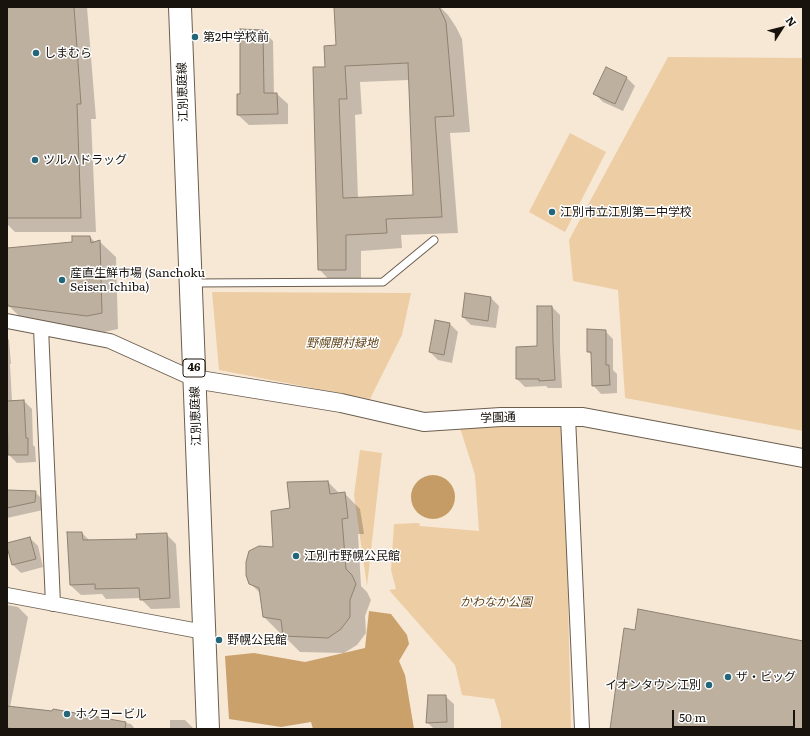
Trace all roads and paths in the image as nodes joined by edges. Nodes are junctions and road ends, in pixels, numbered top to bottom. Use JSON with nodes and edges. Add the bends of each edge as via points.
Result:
{"nodes":[{"id":1,"x":180,"y":7,"type":"edge"},
{"id":2,"x":434,"y":240,"type":"dead end"},
{"id":3,"x":190,"y":283,"type":"junction"},
{"id":4,"x":7,"y":321,"type":"edge"},
{"id":5,"x":42,"y":328,"type":"junction"},
{"id":6,"x":194,"y":379,"type":"junction"},
{"id":7,"x":568,"y":417,"type":"junction"},
{"id":8,"x":803,"y":458,"type":"edge"},
{"id":9,"x":7,"y":595,"type":"edge"},
{"id":10,"x":53,"y":604,"type":"junction"},
{"id":11,"x":204,"y":632,"type":"junction"},
{"id":12,"x":208,"y":729,"type":"edge"},
{"id":13,"x":582,"y":729,"type":"edge"}],
"edges":[{"from":1,"to":3,"type":"main road","name":"江別恵庭線","number":"46"},
{"from":2,"to":3,"type":"lane","via":[[383,282]]},
{"from":3,"to":6,"type":"main road","name":"江別恵庭線","number":"46"},
{"from":4,"to":5,"type":"street"},
{"from":5,"to":6,"type":"street","via":[[110,341]]},
{"from":5,"to":10,"type":"street"},
{"from":6,"to":7,"type":"street","name":"学園通","via":[[341,403],[424,422],[501,417]]},
{"from":6,"to":11,"type":"main road","name":"江別恵庭線","number":"46"},
{"from":7,"to":8,"type":"street","name":"学園通","via":[[583,417]]},
{"from":7,"to":13,"type":"street"},
{"from":9,"to":10,"type":"street"},
{"from":10,"to":11,"type":"street"},
{"from":11,"to":12,"type":"main road","name":"江別恵庭線","number":"46"}]}
